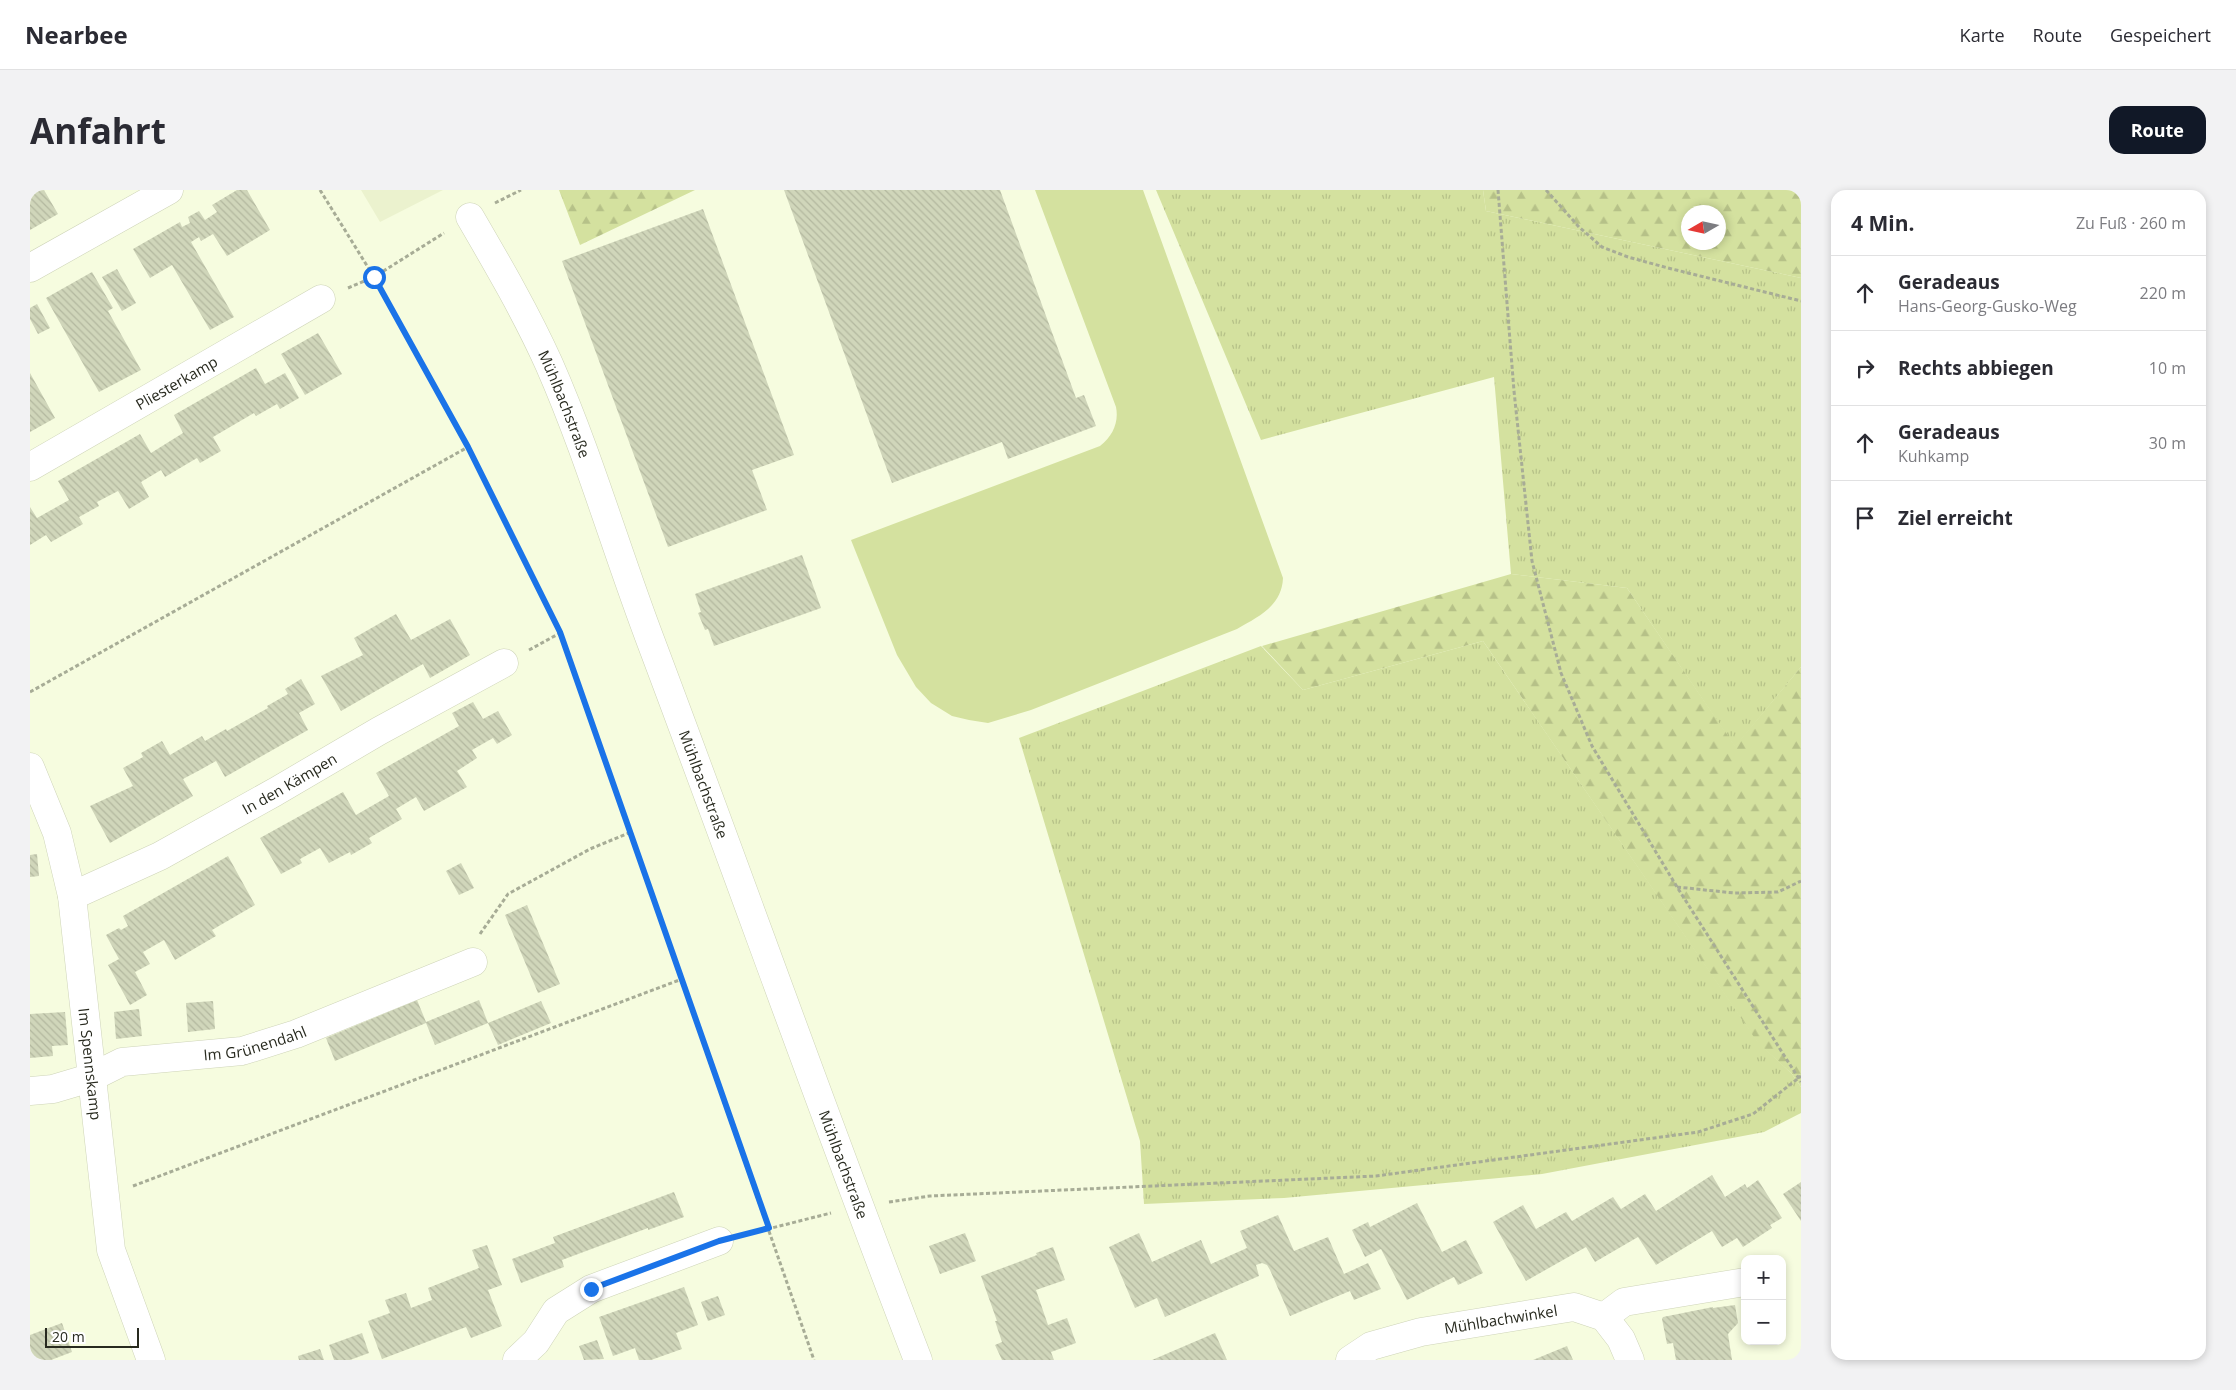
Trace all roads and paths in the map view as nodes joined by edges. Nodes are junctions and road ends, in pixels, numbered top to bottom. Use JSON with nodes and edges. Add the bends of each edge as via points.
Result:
{"nodes":[{"id":1,"x":169,"y":190,"type":"edge"},
{"id":2,"x":320,"y":190,"type":"edge"},
{"id":3,"x":1498,"y":190,"type":"edge"},
{"id":4,"x":1546,"y":190,"type":"edge"},
{"id":5,"x":470,"y":217,"type":"dead end"},
{"id":6,"x":30,"y":268,"type":"edge"},
{"id":7,"x":322,"y":299,"type":"dead end"},
{"id":8,"x":1801,"y":301,"type":"edge"},
{"id":9,"x":468,"y":447,"type":"junction"},
{"id":10,"x":30,"y":467,"type":"edge"},
{"id":11,"x":504,"y":664,"type":"dead end"},
{"id":12,"x":30,"y":692,"type":"edge"},
{"id":13,"x":30,"y":767,"type":"edge"},
{"id":14,"x":631,"y":832,"type":"junction"},
{"id":15,"x":1801,"y":881,"type":"edge"},
{"id":16,"x":1677,"y":887,"type":"junction"},
{"id":17,"x":72,"y":896,"type":"junction"},
{"id":18,"x":464,"y":966,"type":"joint"},
{"id":19,"x":682,"y":979,"type":"junction"},
{"id":20,"x":90,"y":1078,"type":"junction"},
{"id":21,"x":1800,"y":1079,"type":"edge"},
{"id":22,"x":30,"y":1091,"type":"edge"},
{"id":23,"x":104,"y":1197,"type":"junction"},
{"id":24,"x":858,"y":1206,"type":"junction"},
{"id":25,"x":769,"y":1228,"type":"junction"},
{"id":26,"x":719,"y":1241,"type":"joint"},
{"id":27,"x":1741,"y":1283,"type":"edge"},
{"id":28,"x":1604,"y":1317,"type":"junction"},
{"id":29,"x":151,"y":1360,"type":"edge"},
{"id":30,"x":517,"y":1360,"type":"edge"},
{"id":31,"x":814,"y":1360,"type":"edge"},
{"id":32,"x":918,"y":1360,"type":"edge"},
{"id":33,"x":1350,"y":1360,"type":"edge"},
{"id":34,"x":1630,"y":1360,"type":"edge"}],
"edges":[{"from":1,"to":6,"type":"street"},
{"from":2,"to":9,"type":"path","via":[[374,277]]},
{"from":3,"to":16,"type":"path","via":[[1514,392],[1532,561],[1561,673],[1592,746]]},
{"from":4,"to":8,"type":"path","via":[[1602,247],[1660,266]]},
{"from":5,"to":24,"type":"street","name":"Mühlbachstraße","via":[[520,303],[549,365],[599,491],[637,604]]},
{"from":7,"to":10,"type":"street","name":"Pliesterkamp"},
{"from":9,"to":12,"type":"path"},
{"from":9,"to":14,"type":"path","via":[[560,632]]},
{"from":11,"to":17,"type":"street","name":"In den Kämpen","via":[[160,856]]},
{"from":13,"to":17,"type":"street","name":"Im Spennskamp","via":[[57,833]]},
{"from":14,"to":18,"type":"path","via":[[590,849],[508,894]]},
{"from":14,"to":19,"type":"path"},
{"from":15,"to":16,"type":"path","via":[[1778,892],[1734,893]]},
{"from":16,"to":21,"type":"path"},
{"from":17,"to":20,"type":"street","name":"Im Spennskamp"},
{"from":18,"to":20,"type":"street","name":"Im Grünendahl","via":[[296,1034],[242,1051],[122,1062]]},
{"from":19,"to":23,"type":"path"},
{"from":19,"to":25,"type":"path"},
{"from":20,"to":22,"type":"street","name":"Im Grünendahl","via":[[53,1089]]},
{"from":20,"to":23,"type":"street","name":"Im Spennskamp"},
{"from":21,"to":24,"type":"path","via":[[1753,1114],[1698,1132],[1376,1176],[930,1196]]},
{"from":23,"to":29,"type":"street","name":"Im Spennskamp","via":[[111,1250]]},
{"from":24,"to":25,"type":"path"},
{"from":24,"to":32,"type":"street","name":"Mühlbachstraße"},
{"from":25,"to":26,"type":"path"},
{"from":25,"to":31,"type":"path"},
{"from":26,"to":30,"type":"street","via":[[591,1289],[556,1311],[536,1342]]},
{"from":27,"to":28,"type":"street","via":[[1624,1302]]},
{"from":28,"to":33,"type":"street","name":"Mühlbachwinkel","via":[[1574,1307],[1421,1332],[1371,1346]]},
{"from":28,"to":34,"type":"street","via":[[1621,1339]]}]}
